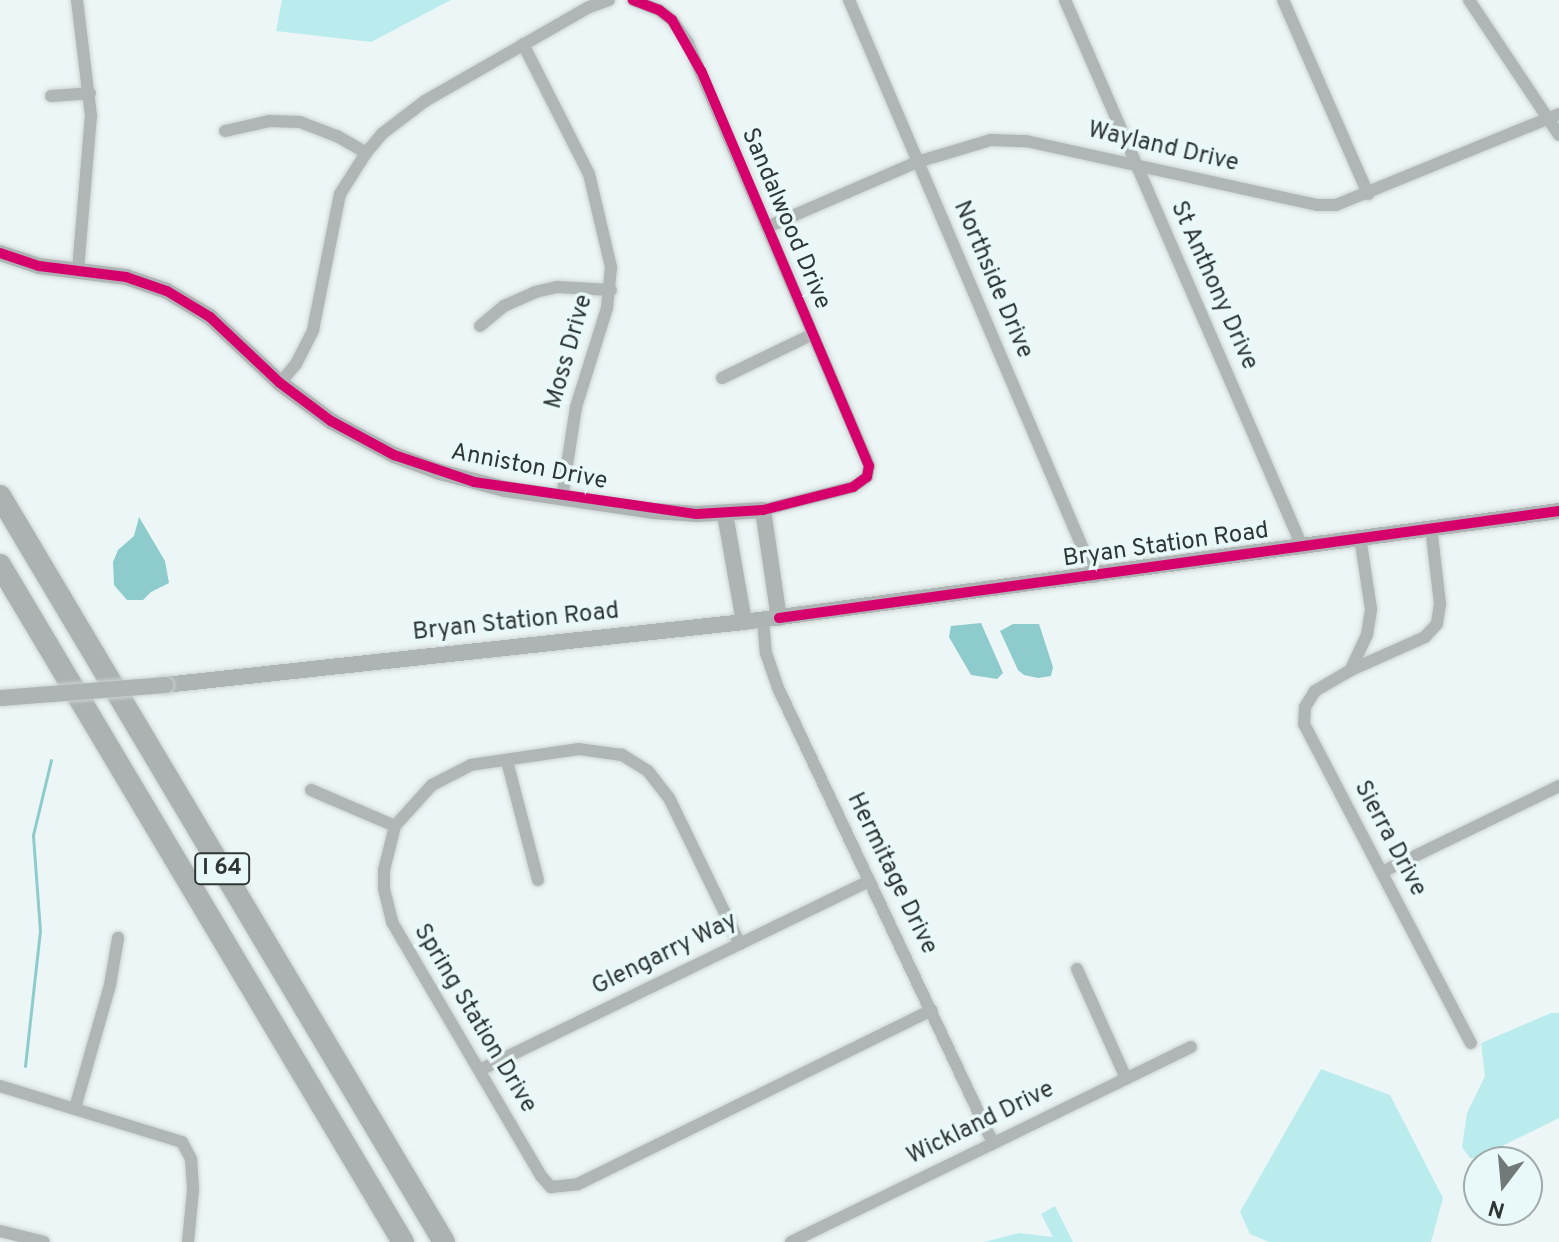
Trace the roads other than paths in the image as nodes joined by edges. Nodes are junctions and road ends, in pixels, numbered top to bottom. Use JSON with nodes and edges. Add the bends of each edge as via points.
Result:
{"nodes":[{"id":1,"x":77,"y":0,"type":"edge"},
{"id":2,"x":609,"y":0,"type":"edge"},
{"id":3,"x":633,"y":0,"type":"edge"},
{"id":4,"x":849,"y":0,"type":"edge"},
{"id":5,"x":1065,"y":0,"type":"edge"},
{"id":6,"x":1283,"y":0,"type":"edge"},
{"id":7,"x":1469,"y":0,"type":"edge"},
{"id":8,"x":523,"y":44,"type":"junction"},
{"id":9,"x":90,"y":93,"type":"junction"},
{"id":10,"x":51,"y":96,"type":"dead end"},
{"id":11,"x":1554,"y":116,"type":"edge"},
{"id":12,"x":225,"y":131,"type":"dead end"},
{"id":13,"x":1559,"y":135,"type":"edge"},
{"id":14,"x":366,"y":153,"type":"junction"},
{"id":15,"x":917,"y":162,"type":"junction"},
{"id":16,"x":1136,"y":165,"type":"junction"},
{"id":17,"x":1368,"y":194,"type":"junction"},
{"id":18,"x":767,"y":227,"type":"junction"},
{"id":19,"x":0,"y":253,"type":"edge"},
{"id":20,"x":78,"y":270,"type":"junction"},
{"id":21,"x":611,"y":290,"type":"junction"},
{"id":22,"x":480,"y":326,"type":"dead end"},
{"id":23,"x":811,"y":335,"type":"junction"},
{"id":24,"x":722,"y":378,"type":"dead end"},
{"id":25,"x":280,"y":383,"type":"junction"},
{"id":26,"x":867,"y":477,"type":"joint"},
{"id":27,"x":0,"y":496,"type":"edge"},
{"id":28,"x":562,"y":497,"type":"junction"},
{"id":29,"x":763,"y":510,"type":"junction"},
{"id":30,"x":1559,"y":511,"type":"edge"},
{"id":31,"x":725,"y":514,"type":"junction"},
{"id":32,"x":1431,"y":527,"type":"junction"},
{"id":33,"x":1360,"y":537,"type":"junction"},
{"id":34,"x":1302,"y":546,"type":"junction"},
{"id":35,"x":0,"y":565,"type":"edge"},
{"id":36,"x":1095,"y":577,"type":"junction"},
{"id":37,"x":771,"y":619,"type":"junction"},
{"id":38,"x":744,"y":622,"type":"junction"},
{"id":39,"x":1351,"y":670,"type":"junction"},
{"id":40,"x":0,"y":698,"type":"edge"},
{"id":41,"x":507,"y":761,"type":"junction"},
{"id":42,"x":1559,"y":786,"type":"edge"},
{"id":43,"x":311,"y":790,"type":"dead end"},
{"id":44,"x":395,"y":826,"type":"junction"},
{"id":45,"x":1382,"y":872,"type":"junction"},
{"id":46,"x":538,"y":880,"type":"dead end"},
{"id":47,"x":870,"y":881,"type":"junction"},
{"id":48,"x":118,"y":938,"type":"dead end"},
{"id":49,"x":740,"y":944,"type":"junction"},
{"id":50,"x":1077,"y":969,"type":"dead end"},
{"id":51,"x":932,"y":1010,"type":"junction"},
{"id":52,"x":1471,"y":1043,"type":"dead end"},
{"id":53,"x":1191,"y":1047,"type":"dead end"},
{"id":54,"x":480,"y":1070,"type":"junction"},
{"id":55,"x":1126,"y":1078,"type":"junction"},
{"id":56,"x":0,"y":1086,"type":"edge"},
{"id":57,"x":75,"y":1108,"type":"junction"},
{"id":58,"x":993,"y":1143,"type":"junction"},
{"id":59,"x":0,"y":1231,"type":"edge"},
{"id":60,"x":44,"y":1242,"type":"edge"},
{"id":61,"x":188,"y":1242,"type":"edge"},
{"id":62,"x":403,"y":1242,"type":"edge"},
{"id":63,"x":444,"y":1242,"type":"edge"},
{"id":64,"x":791,"y":1242,"type":"edge"}],
"edges":[{"from":1,"to":9,"type":"street"},
{"from":2,"to":8,"type":"street"},
{"from":3,"to":18,"type":"street","name":"Sandalwood Drive","via":[[659,10],[680,30]]},
{"from":4,"to":15,"type":"street","name":"Northside Drive"},
{"from":5,"to":16,"type":"street","name":"St Anthony Drive"},
{"from":6,"to":17,"type":"street"},
{"from":7,"to":11,"type":"street"},
{"from":8,"to":14,"type":"street","via":[[408,112]]},
{"from":8,"to":21,"type":"street","name":"Moss Drive","via":[[589,174],[608,247]]},
{"from":9,"to":10,"type":"street"},
{"from":9,"to":20,"type":"street","via":[[91,150]]},
{"from":11,"to":13,"type":"street"},
{"from":11,"to":17,"type":"street","name":"Wayland Drive"},
{"from":12,"to":14,"type":"street","via":[[269,121],[300,122]]},
{"from":14,"to":25,"type":"street","via":[[340,194],[313,330]]},
{"from":15,"to":16,"type":"street","name":"Wayland Drive","via":[[974,143],[1007,140]]},
{"from":15,"to":18,"type":"street","name":"Wayland Drive"},
{"from":15,"to":36,"type":"street","name":"Northside Drive"},
{"from":16,"to":17,"type":"street","name":"Wayland Drive","via":[[1317,205],[1336,205]]},
{"from":16,"to":34,"type":"street","name":"St Anthony Drive"},
{"from":18,"to":23,"type":"street","name":"Sandalwood Drive"},
{"from":19,"to":20,"type":"main road","name":"Anniston Drive","via":[[39,266]]},
{"from":20,"to":25,"type":"main road","name":"Anniston Drive","via":[[147,283],[188,303],[230,333]]},
{"from":21,"to":22,"type":"street","via":[[557,287],[535,292],[504,306]]},
{"from":21,"to":28,"type":"street","name":"Moss Drive","via":[[576,407]]},
{"from":23,"to":24,"type":"street"},
{"from":23,"to":26,"type":"street","name":"Sandalwood Drive","via":[[869,466]]},
{"from":25,"to":28,"type":"main road","name":"Anniston Drive","via":[[331,421],[417,465],[474,482]]},
{"from":26,"to":29,"type":"street","name":"Anniston Drive","via":[[853,487]]},
{"from":27,"to":63,"type":"highway","number":"I 64"},
{"from":28,"to":31,"type":"main road","name":"Anniston Drive","via":[[654,511]]},
{"from":29,"to":31,"type":"main road","name":"Anniston Drive"},
{"from":29,"to":37,"type":"main road"},
{"from":30,"to":32,"type":"main road","name":"Bryan Station Road"},
{"from":31,"to":38,"type":"main road"},
{"from":32,"to":33,"type":"main road","name":"Bryan Station Road"},
{"from":32,"to":39,"type":"street","name":"Sierra Drive","via":[[1440,604],[1437,624],[1425,637]]},
{"from":33,"to":34,"type":"main road","name":"Bryan Station Road"},
{"from":33,"to":39,"type":"street","via":[[1371,609],[1367,635]]},
{"from":34,"to":36,"type":"main road","name":"Bryan Station Road"},
{"from":35,"to":62,"type":"highway","number":"I 64"},
{"from":36,"to":37,"type":"main road","name":"Bryan Station Road"},
{"from":37,"to":38,"type":"main road","name":"Bryan Station Road"},
{"from":37,"to":47,"type":"street","name":"Hermitage Drive","via":[[769,665]]},
{"from":38,"to":40,"type":"main road","name":"Bryan Station Road","bridge":true},
{"from":39,"to":45,"type":"street","name":"Sierra Drive","via":[[1308,699],[1304,724]]},
{"from":41,"to":44,"type":"street","via":[[471,765],[441,779]]},
{"from":41,"to":46,"type":"street"},
{"from":41,"to":49,"type":"street","via":[[579,749],[612,752],[641,765],[669,798]]},
{"from":42,"to":45,"type":"street"},
{"from":43,"to":44,"type":"street"},
{"from":44,"to":54,"type":"street","name":"Spring Station Drive","via":[[384,870],[392,922]]},
{"from":45,"to":52,"type":"street","name":"Sierra Drive"},
{"from":47,"to":49,"type":"street","name":"Glengarry Way"},
{"from":47,"to":51,"type":"street","name":"Hermitage Drive"},
{"from":48,"to":57,"type":"street"},
{"from":49,"to":54,"type":"street","name":"Glengarry Way"},
{"from":50,"to":55,"type":"street"},
{"from":51,"to":54,"type":"street","name":"Spring Station Drive","via":[[570,1188],[547,1185]]},
{"from":51,"to":58,"type":"street","name":"Hermitage Drive"},
{"from":53,"to":55,"type":"street","name":"Wickland Drive"},
{"from":55,"to":58,"type":"street","name":"Wickland Drive"},
{"from":56,"to":57,"type":"street"},
{"from":57,"to":61,"type":"street","via":[[171,1137],[188,1149],[193,1190]]},
{"from":58,"to":64,"type":"street","name":"Wickland Drive"},
{"from":59,"to":60,"type":"street"}]}
